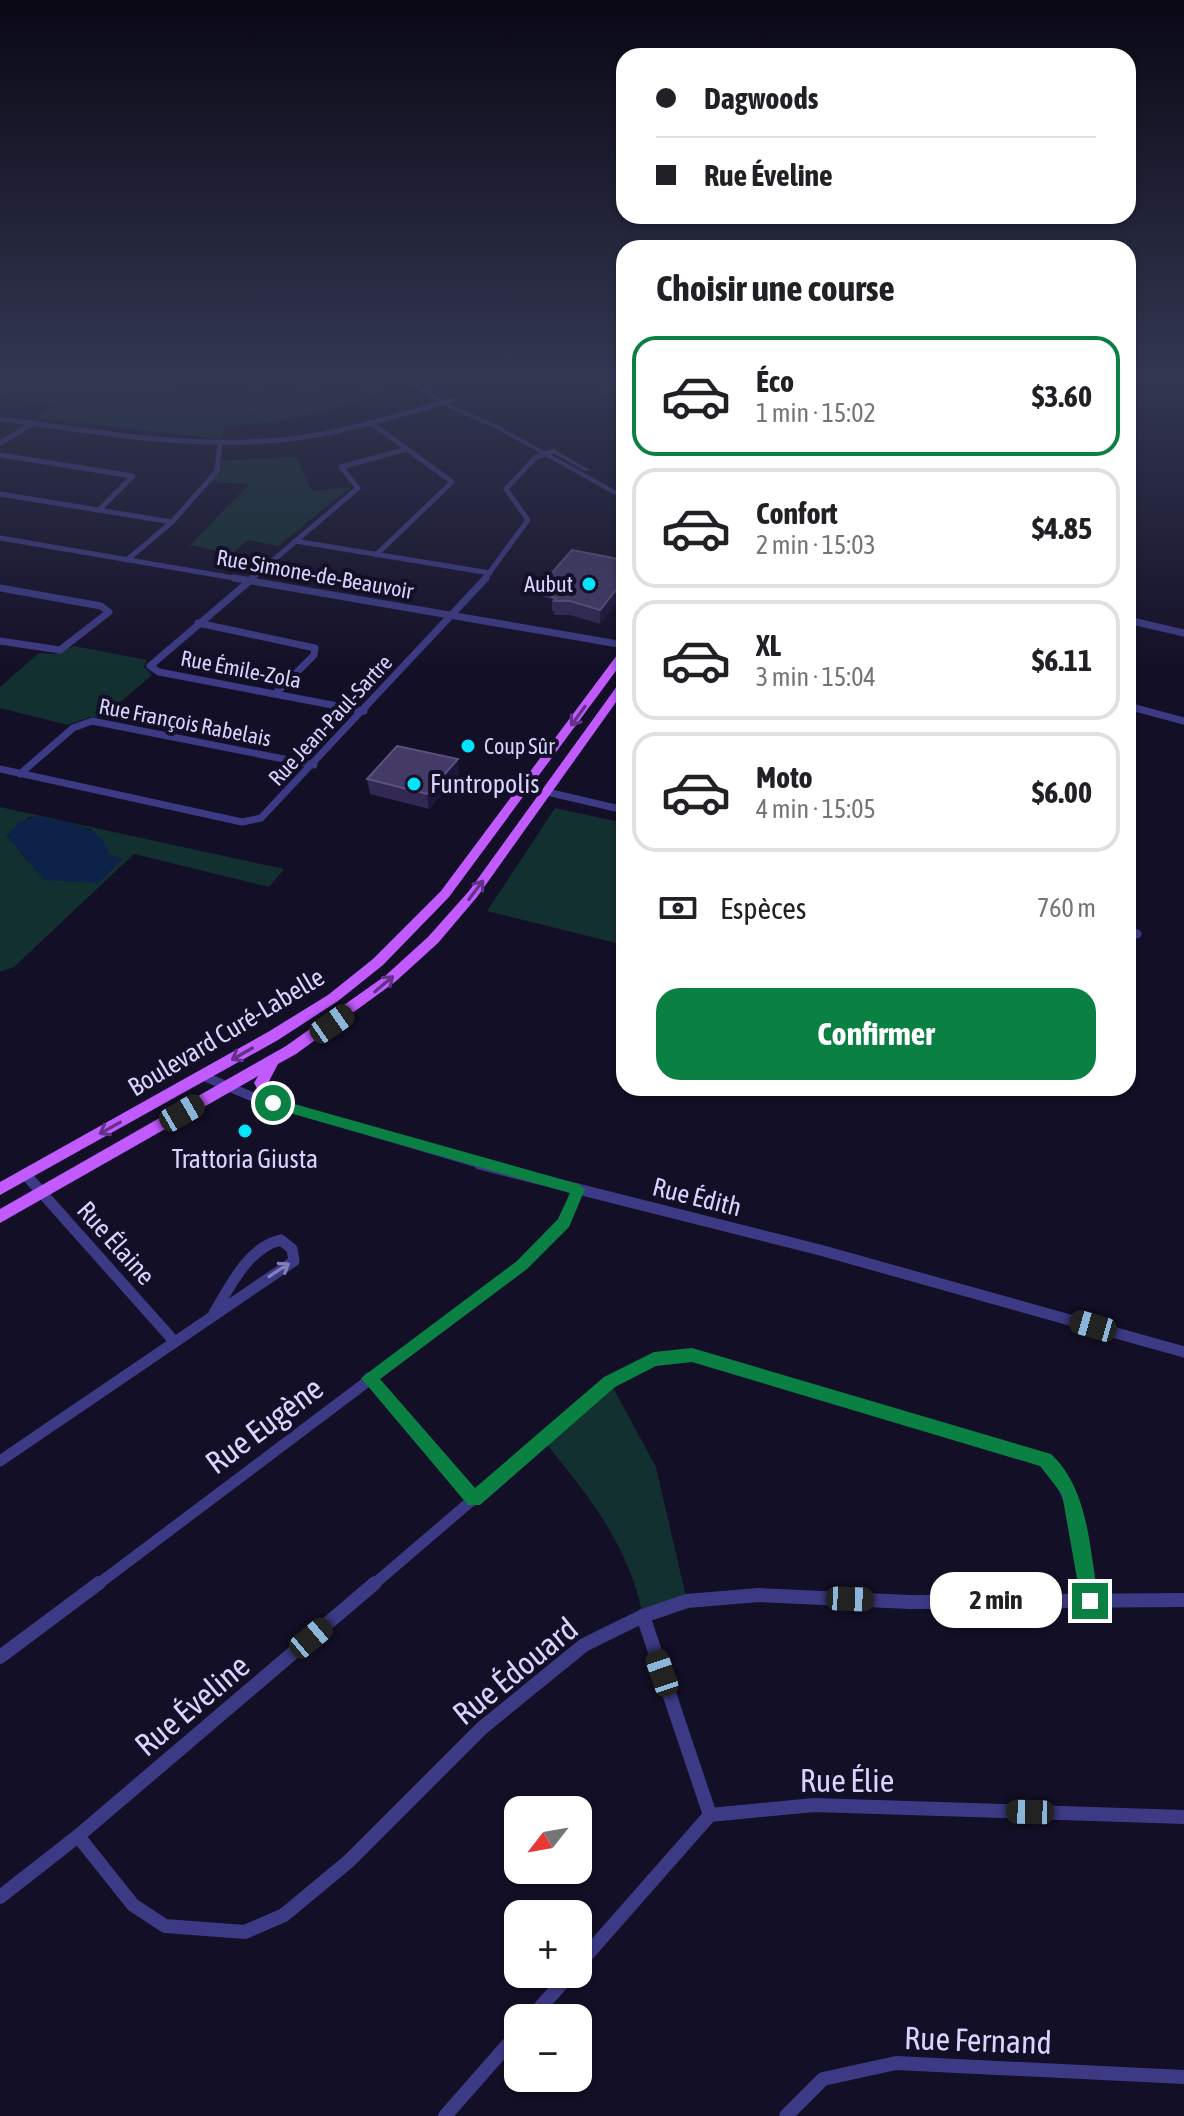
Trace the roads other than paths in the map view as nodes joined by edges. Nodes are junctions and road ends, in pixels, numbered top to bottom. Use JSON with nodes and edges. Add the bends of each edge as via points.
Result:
{"nodes":[{"id":1,"x":131,"y":476,"type":"edge"},
{"id":2,"x":213,"y":476,"type":"edge"},
{"id":3,"x":350,"y":476,"type":"edge"},
{"id":4,"x":441,"y":476,"type":"edge"},
{"id":5,"x":515,"y":476,"type":"edge"},
{"id":6,"x":584,"y":476,"type":"edge"},
{"id":7,"x":598,"y":476,"type":"edge"},
{"id":8,"x":616,"y":486,"type":"edge"},
{"id":9,"x":0,"y":494,"type":"edge"},
{"id":10,"x":616,"y":494,"type":"edge"},
{"id":11,"x":99,"y":510,"type":"junction"},
{"id":12,"x":172,"y":522,"type":"junction"},
{"id":13,"x":0,"y":538,"type":"edge"},
{"id":14,"x":295,"y":541,"type":"junction"},
{"id":15,"x":376,"y":555,"type":"junction"},
{"id":16,"x":127,"y":560,"type":"junction"},
{"id":17,"x":490,"y":573,"type":"junction"},
{"id":18,"x":249,"y":581,"type":"junction"},
{"id":19,"x":0,"y":588,"type":"edge"},
{"id":20,"x":453,"y":616,"type":"junction"},
{"id":21,"x":1136,"y":622,"type":"edge"},
{"id":22,"x":198,"y":623,"type":"junction"},
{"id":23,"x":1184,"y":633,"type":"edge"},
{"id":24,"x":0,"y":641,"type":"edge"},
{"id":25,"x":616,"y":644,"type":"edge"},
{"id":26,"x":616,"y":664,"type":"edge"},
{"id":27,"x":275,"y":694,"type":"junction"},
{"id":28,"x":616,"y":695,"type":"edge"},
{"id":29,"x":1136,"y":708,"type":"edge"},
{"id":30,"x":364,"y":711,"type":"junction"},
{"id":31,"x":1184,"y":721,"type":"edge"},
{"id":32,"x":314,"y":765,"type":"junction"},
{"id":33,"x":0,"y":769,"type":"edge"},
{"id":34,"x":20,"y":774,"type":"junction"},
{"id":35,"x":547,"y":792,"type":"junction"},
{"id":36,"x":616,"y":808,"type":"edge"},
{"id":37,"x":274,"y":1060,"type":"junction"},
{"id":38,"x":203,"y":1076,"type":"junction"},
{"id":39,"x":227,"y":1087,"type":"junction"},
{"id":40,"x":273,"y":1103,"type":"junction"},
{"id":41,"x":26,"y":1175,"type":"junction"},
{"id":42,"x":0,"y":1189,"type":"edge"},
{"id":43,"x":578,"y":1189,"type":"junction"},
{"id":44,"x":42,"y":1193,"type":"junction"},
{"id":45,"x":0,"y":1217,"type":"edge"},
{"id":46,"x":214,"y":1313,"type":"junction"},
{"id":47,"x":173,"y":1340,"type":"junction"},
{"id":48,"x":1184,"y":1352,"type":"edge"},
{"id":49,"x":369,"y":1378,"type":"junction"},
{"id":50,"x":0,"y":1461,"type":"edge"},
{"id":51,"x":474,"y":1500,"type":"junction"},
{"id":52,"x":1184,"y":1600,"type":"edge"},
{"id":53,"x":1090,"y":1601,"type":"junction"},
{"id":54,"x":643,"y":1616,"type":"junction"},
{"id":55,"x":0,"y":1657,"type":"edge"},
{"id":56,"x":710,"y":1815,"type":"junction"},
{"id":57,"x":1184,"y":1817,"type":"edge"},
{"id":58,"x":78,"y":1836,"type":"junction"},
{"id":59,"x":0,"y":1897,"type":"edge"},
{"id":60,"x":592,"y":1949,"type":"edge"},
{"id":61,"x":558,"y":1988,"type":"edge"},
{"id":62,"x":543,"y":2004,"type":"edge"},
{"id":63,"x":504,"y":2049,"type":"edge"},
{"id":64,"x":1184,"y":2077,"type":"edge"},
{"id":65,"x":445,"y":2116,"type":"edge"},
{"id":66,"x":786,"y":2116,"type":"edge"}],
"edges":[{"from":1,"to":11,"type":"street"},
{"from":2,"to":12,"type":"street"},
{"from":3,"to":14,"type":"street","name":"Rue Émile-Zola","via":[[358,488]]},
{"from":4,"to":15,"type":"street","via":[[451,484]]},
{"from":5,"to":17,"type":"street","name":"Rue Jean-Paul-Sartre","via":[[506,489],[528,520]]},
{"from":6,"to":10,"type":"street"},
{"from":7,"to":8,"type":"street"},
{"from":9,"to":11,"type":"street"},
{"from":11,"to":12,"type":"street"},
{"from":12,"to":16,"type":"street"},
{"from":13,"to":16,"type":"street","name":"Rue Simone-de-Beauvoir"},
{"from":14,"to":15,"type":"street"},
{"from":14,"to":18,"type":"street","name":"Rue Émile-Zola"},
{"from":15,"to":17,"type":"street"},
{"from":16,"to":18,"type":"street","name":"Rue Simone-de-Beauvoir"},
{"from":17,"to":20,"type":"street","name":"Rue Jean-Paul-Sartre"},
{"from":18,"to":20,"type":"street","name":"Rue Simone-de-Beauvoir"},
{"from":18,"to":22,"type":"street","name":"Rue Émile-Zola"},
{"from":19,"to":24,"type":"street","via":[[101,606],[109,612],[60,650]]},
{"from":20,"to":25,"type":"street","name":"Rue Simone-de-Beauvoir"},
{"from":20,"to":30,"type":"street","name":"Rue Jean-Paul-Sartre"},
{"from":21,"to":23,"type":"street"},
{"from":22,"to":27,"type":"street","via":[[315,648]]},
{"from":22,"to":27,"type":"street","name":"Rue Émile-Zola","via":[[150,667]]},
{"from":26,"to":38,"type":"main road","name":"Boulevard Curé-Labelle","one_way":true,"via":[[425,917],[333,998]]},
{"from":27,"to":30,"type":"street","name":"Rue Émile-Zola"},
{"from":28,"to":35,"type":"main road","name":"Boulevard Curé-Labelle"},
{"from":29,"to":31,"type":"street"},
{"from":30,"to":32,"type":"street","name":"Rue Jean-Paul-Sartre"},
{"from":32,"to":34,"type":"street","name":"Rue François Rabelais","via":[[92,721],[73,728]]},
{"from":32,"to":34,"type":"street","name":"Rue Jean-Paul-Sartre","via":[[266,815],[249,823]]},
{"from":33,"to":34,"type":"street","name":"Rue Jean-Paul-Sartre"},
{"from":35,"to":36,"type":"street"},
{"from":37,"to":35,"type":"main road","name":"Boulevard Curé-Labelle","one_way":true,"via":[[353,1009],[433,940]]},
{"from":37,"to":39,"type":"main road","name":"Boulevard Curé-Labelle"},
{"from":37,"to":40,"type":"main road","via":[[261,1083]]},
{"from":38,"to":39,"type":"street","name":"Rue Édith"},
{"from":38,"to":41,"type":"main road","name":"Boulevard Curé-Labelle","one_way":true},
{"from":39,"to":40,"type":"street","name":"Rue Édith"},
{"from":39,"to":44,"type":"main road","name":"Boulevard Curé-Labelle"},
{"from":40,"to":43,"type":"street","name":"Rue Édith"},
{"from":41,"to":42,"type":"main road","name":"Boulevard Curé-Labelle"},
{"from":41,"to":44,"type":"street","name":"Rue Élaine"},
{"from":43,"to":48,"type":"street","name":"Rue Édith"},
{"from":43,"to":49,"type":"street","name":"Rue Eugène","via":[[564,1223],[522,1265]]},
{"from":44,"to":45,"type":"main road","name":"Boulevard Curé-Labelle"},
{"from":44,"to":47,"type":"street","name":"Rue Élaine"},
{"from":46,"to":46,"type":"street","one_way":true,"via":[[294,1261],[292,1249],[281,1240],[262,1247]]},
{"from":46,"to":47,"type":"street"},
{"from":47,"to":50,"type":"street"},
{"from":49,"to":51,"type":"street"},
{"from":49,"to":55,"type":"street","name":"Rue Eugène"},
{"from":51,"to":53,"type":"street","name":"Rue Éveline","via":[[610,1382],[654,1359],[692,1355],[1045,1460],[1071,1492]]},
{"from":51,"to":58,"type":"street","name":"Rue Éveline"},
{"from":52,"to":53,"type":"street","name":"Rue Édouard"},
{"from":53,"to":54,"type":"street","name":"Rue Édouard","via":[[910,1602],[759,1595],[687,1601]]},
{"from":54,"to":56,"type":"street"},
{"from":54,"to":58,"type":"street","name":"Rue Édouard","via":[[584,1645],[482,1728],[349,1861],[284,1915],[245,1932],[165,1926],[133,1905]]},
{"from":56,"to":57,"type":"street","name":"Rue Élie","via":[[814,1805]]},
{"from":56,"to":60,"type":"street"},
{"from":58,"to":59,"type":"street","name":"Rue Éveline"},
{"from":61,"to":62,"type":"street"},
{"from":63,"to":65,"type":"street"},
{"from":64,"to":66,"type":"street","name":"Rue Fernand","via":[[896,2063],[823,2079]]}]}
